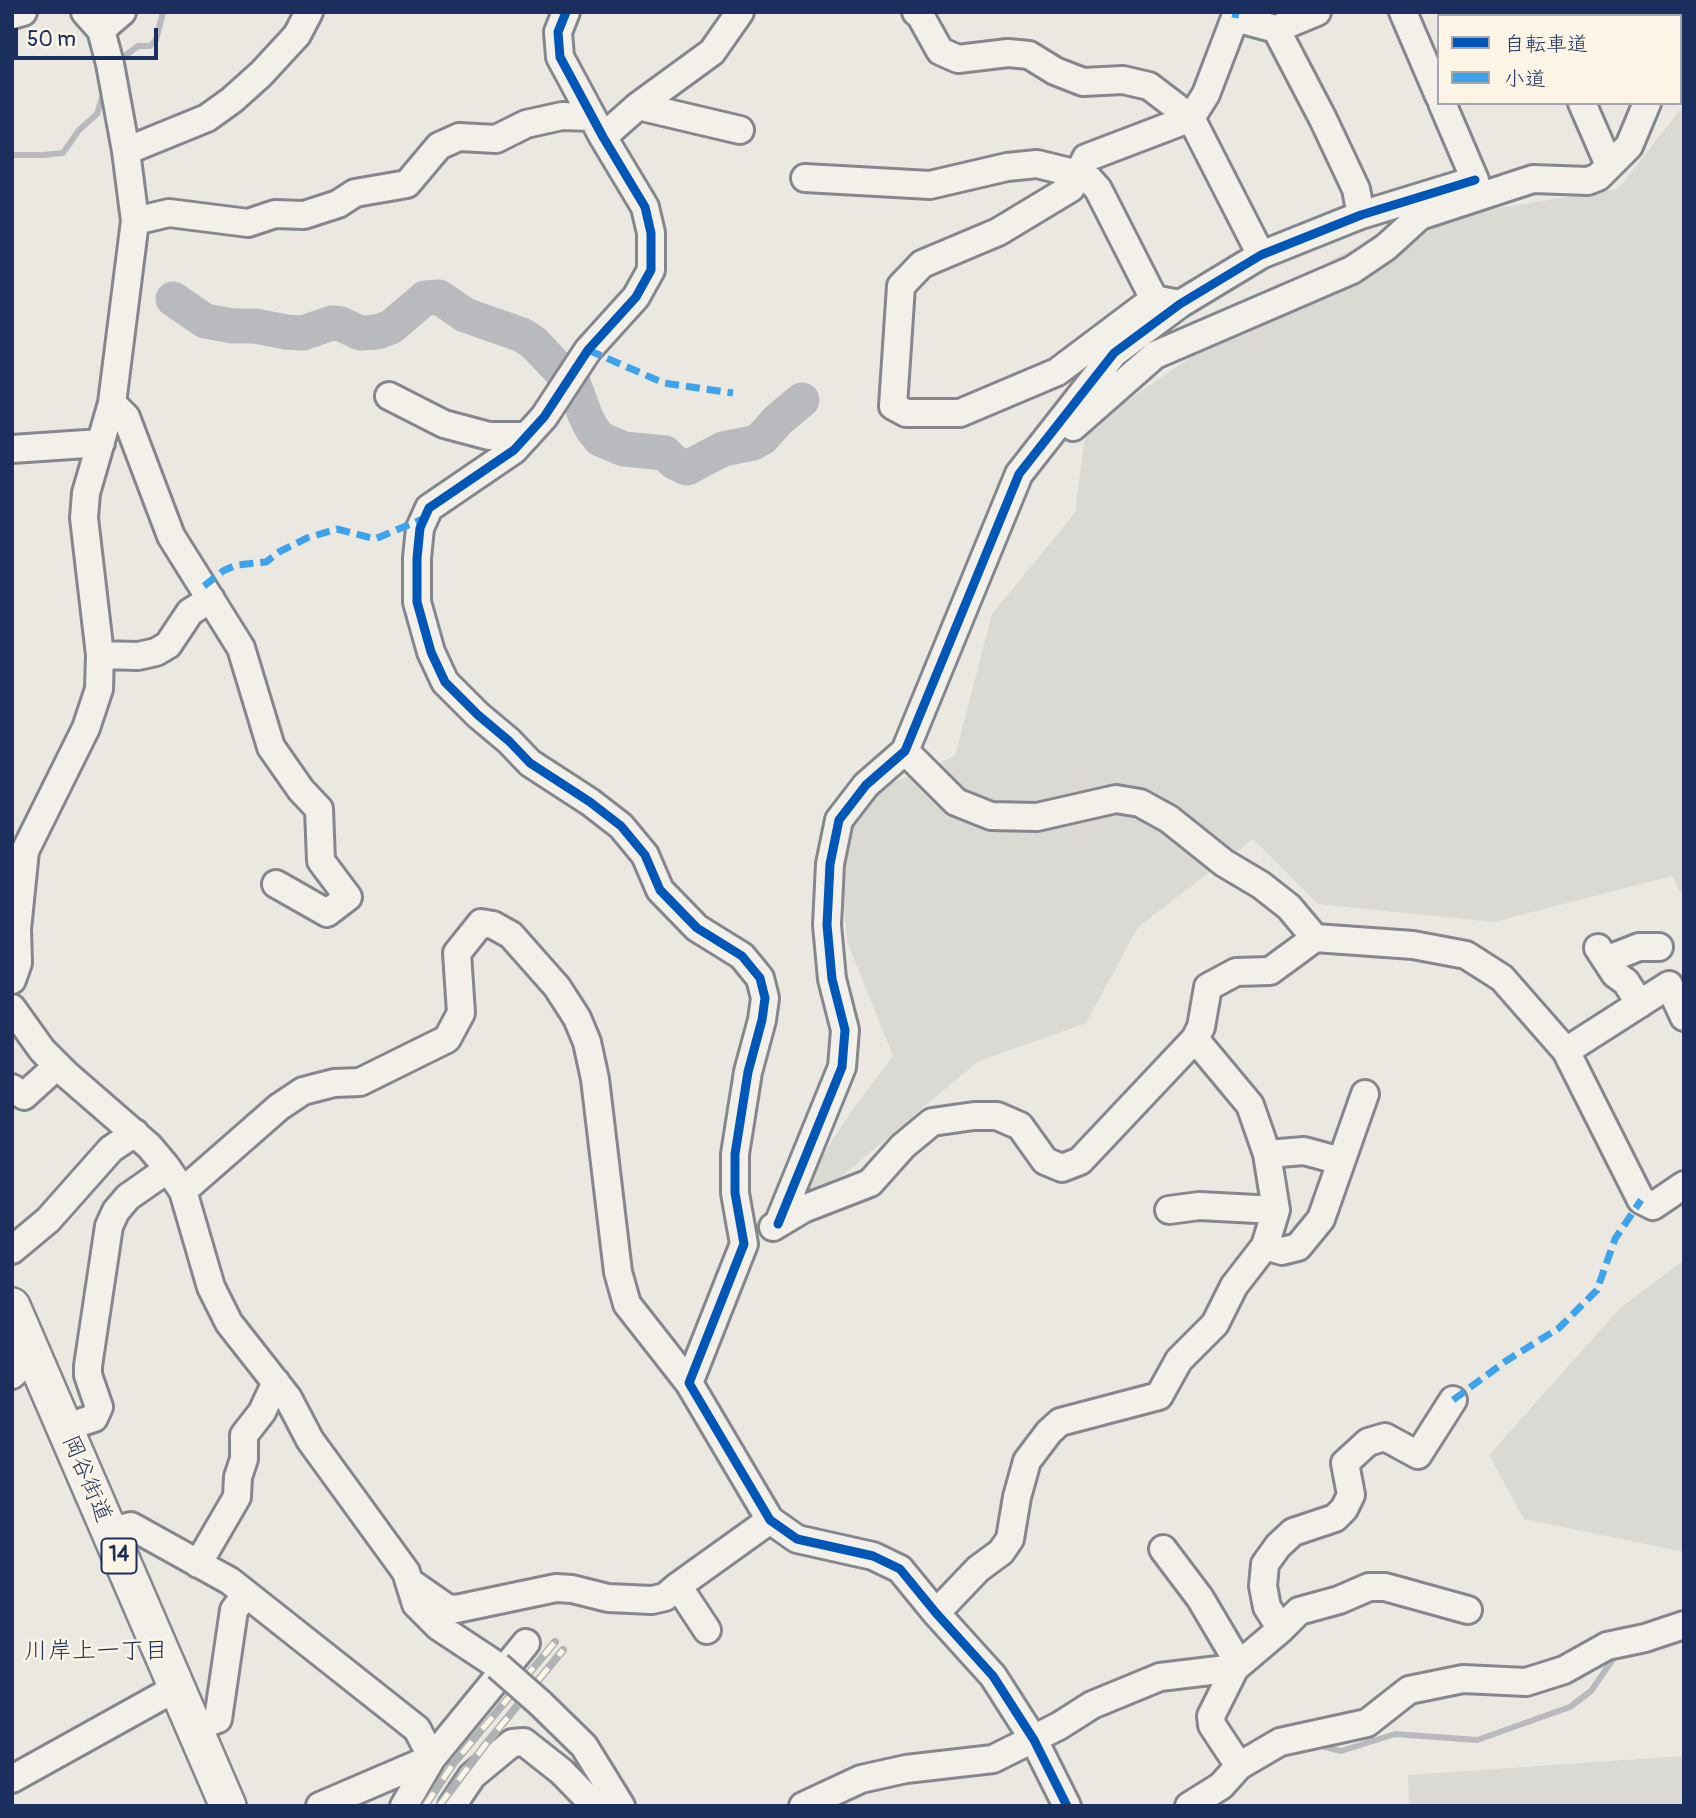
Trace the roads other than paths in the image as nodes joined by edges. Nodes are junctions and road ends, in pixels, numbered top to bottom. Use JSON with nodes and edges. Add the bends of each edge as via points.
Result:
{"nodes":[{"id":1,"x":23,"y":12,"type":"edge"},
{"id":2,"x":122,"y":12,"type":"edge"},
{"id":3,"x":309,"y":12,"type":"edge"},
{"id":4,"x":566,"y":12,"type":"edge"},
{"id":5,"x":740,"y":12,"type":"edge"},
{"id":6,"x":916,"y":12,"type":"edge"},
{"id":7,"x":1317,"y":12,"type":"edge"},
{"id":8,"x":1403,"y":12,"type":"edge"},
{"id":9,"x":12,"y":15,"type":"edge"},
{"id":10,"x":93,"y":21,"type":"edge"},
{"id":11,"x":1276,"y":29,"type":"junction"},
{"id":12,"x":1437,"y":91,"type":"edge"},
{"id":13,"x":1443,"y":105,"type":"edge"},
{"id":14,"x":1583,"y":105,"type":"edge"},
{"id":15,"x":1646,"y":105,"type":"edge"},
{"id":16,"x":638,"y":106,"type":"junction"},
{"id":17,"x":1191,"y":118,"type":"junction"},
{"id":18,"x":598,"y":127,"type":"junction"},
{"id":19,"x":740,"y":130,"type":"dead end"},
{"id":20,"x":125,"y":151,"type":"junction"},
{"id":21,"x":1609,"y":165,"type":"junction"},
{"id":22,"x":1078,"y":174,"type":"junction"},
{"id":23,"x":805,"y":178,"type":"dead end"},
{"id":24,"x":1477,"y":188,"type":"junction"},
{"id":25,"x":1361,"y":215,"type":"junction"},
{"id":26,"x":135,"y":221,"type":"junction"},
{"id":27,"x":1261,"y":255,"type":"junction"},
{"id":28,"x":1154,"y":299,"type":"junction"},
{"id":29,"x":1180,"y":304,"type":"junction"},
{"id":30,"x":389,"y":396,"type":"dead end"},
{"id":31,"x":112,"y":403,"type":"junction"},
{"id":32,"x":527,"y":436,"type":"junction"},
{"id":33,"x":101,"y":443,"type":"junction"},
{"id":34,"x":12,"y":449,"type":"edge"},
{"id":35,"x":1019,"y":474,"type":"junction"},
{"id":36,"x":211,"y":599,"type":"junction"},
{"id":37,"x":100,"y":655,"type":"junction"},
{"id":38,"x":905,"y":751,"type":"junction"},
{"id":39,"x":276,"y":884,"type":"dead end"},
{"id":40,"x":1315,"y":938,"type":"junction"},
{"id":41,"x":1659,"y":947,"type":"dead end"},
{"id":42,"x":12,"y":980,"type":"edge"},
{"id":43,"x":1640,"y":1004,"type":"junction"},
{"id":44,"x":12,"y":1008,"type":"edge"},
{"id":45,"x":1684,"y":1017,"type":"edge"},
{"id":46,"x":1195,"y":1039,"type":"junction"},
{"id":47,"x":1566,"y":1051,"type":"junction"},
{"id":48,"x":58,"y":1066,"type":"junction"},
{"id":49,"x":12,"y":1088,"type":"edge"},
{"id":50,"x":1365,"y":1094,"type":"dead end"},
{"id":51,"x":135,"y":1133,"type":"junction"},
{"id":52,"x":1267,"y":1154,"type":"junction"},
{"id":53,"x":1341,"y":1161,"type":"junction"},
{"id":54,"x":167,"y":1169,"type":"junction"},
{"id":55,"x":1684,"y":1185,"type":"edge"},
{"id":56,"x":183,"y":1191,"type":"junction"},
{"id":57,"x":1169,"y":1210,"type":"dead end"},
{"id":58,"x":1276,"y":1210,"type":"junction"},
{"id":59,"x":778,"y":1224,"type":"junction"},
{"id":60,"x":744,"y":1244,"type":"junction"},
{"id":61,"x":1265,"y":1246,"type":"junction"},
{"id":62,"x":12,"y":1250,"type":"edge"},
{"id":63,"x":12,"y":1306,"type":"edge"},
{"id":64,"x":23,"y":1365,"type":"edge"},
{"id":65,"x":276,"y":1381,"type":"junction"},
{"id":66,"x":689,"y":1383,"type":"junction"},
{"id":67,"x":1453,"y":1400,"type":"dead end"},
{"id":68,"x":64,"y":1428,"type":"junction"},
{"id":69,"x":770,"y":1520,"type":"junction"},
{"id":70,"x":108,"y":1532,"type":"junction"},
{"id":71,"x":1163,"y":1549,"type":"dead end"},
{"id":72,"x":198,"y":1564,"type":"junction"},
{"id":73,"x":409,"y":1582,"type":"junction"},
{"id":74,"x":678,"y":1586,"type":"junction"},
{"id":75,"x":246,"y":1594,"type":"junction"},
{"id":76,"x":1468,"y":1610,"type":"dead end"},
{"id":77,"x":936,"y":1613,"type":"junction"},
{"id":78,"x":1684,"y":1625,"type":"edge"},
{"id":79,"x":1281,"y":1629,"type":"junction"},
{"id":80,"x":707,"y":1630,"type":"dead end"},
{"id":81,"x":526,"y":1643,"type":"dead end"},
{"id":82,"x":1237,"y":1666,"type":"junction"},
{"id":83,"x":176,"y":1689,"type":"junction"},
{"id":84,"x":195,"y":1728,"type":"junction"},
{"id":85,"x":1034,"y":1740,"type":"junction"},
{"id":86,"x":432,"y":1758,"type":"junction"},
{"id":87,"x":1239,"y":1766,"type":"junction"},
{"id":88,"x":16,"y":1770,"type":"edge"},
{"id":89,"x":1223,"y":1797,"type":"edge"},
{"id":90,"x":228,"y":1806,"type":"edge"},
{"id":91,"x":320,"y":1806,"type":"edge"},
{"id":92,"x":404,"y":1806,"type":"edge"},
{"id":93,"x":452,"y":1806,"type":"edge"},
{"id":94,"x":595,"y":1806,"type":"edge"},
{"id":95,"x":621,"y":1806,"type":"edge"},
{"id":96,"x":803,"y":1806,"type":"edge"},
{"id":97,"x":1067,"y":1806,"type":"edge"},
{"id":98,"x":1189,"y":1806,"type":"edge"}],
"edges":[{"from":1,"to":9,"type":"street"},
{"from":2,"to":10,"type":"street"},
{"from":3,"to":20,"type":"street","via":[[297,35],[232,100],[207,118]]},
{"from":4,"to":18,"type":"street","via":[[558,32],[560,57]]},
{"from":5,"to":16,"type":"street","via":[[712,52]]},
{"from":6,"to":17,"type":"street","via":[[940,51],[958,59],[1029,55],[1083,82],[1123,80],[1149,86]]},
{"from":7,"to":11,"type":"street"},
{"from":8,"to":12,"type":"street"},
{"from":10,"to":20,"type":"street","via":[[110,64]]},
{"from":11,"to":17,"type":"street","via":[[1235,18],[1206,94]]},
{"from":11,"to":25,"type":"street","via":[[1356,189]]},
{"from":13,"to":24,"type":"street"},
{"from":14,"to":21,"type":"street"},
{"from":15,"to":21,"type":"street","via":[[1629,146]]},
{"from":16,"to":18,"type":"street"},
{"from":16,"to":19,"type":"street"},
{"from":17,"to":22,"type":"street","via":[[1086,158]]},
{"from":17,"to":27,"type":"street"},
{"from":18,"to":26,"type":"street","via":[[562,116],[526,124],[496,139],[459,137],[439,146],[407,184],[355,193],[304,215],[275,214],[248,223],[169,213]]},
{"from":18,"to":32,"type":"street","via":[[645,207],[651,233],[651,270],[636,297],[588,350]]},
{"from":20,"to":26,"type":"street"},
{"from":21,"to":24,"type":"street","via":[[1588,181],[1533,179]]},
{"from":22,"to":23,"type":"street","via":[[1037,164],[930,185]]},
{"from":22,"to":28,"type":"street","via":[[1098,189]]},
{"from":22,"to":28,"type":"street","via":[[1070,188],[998,232],[922,264],[901,286],[893,406],[906,413],[960,413],[1057,372]]},
{"from":24,"to":25,"type":"street"},
{"from":24,"to":35,"type":"street","via":[[1420,216],[1352,270],[1155,355]]},
{"from":25,"to":27,"type":"street"},
{"from":26,"to":31,"type":"street"},
{"from":27,"to":29,"type":"street"},
{"from":28,"to":29,"type":"street"},
{"from":29,"to":35,"type":"street","via":[[1114,353]]},
{"from":30,"to":32,"type":"street","via":[[444,424],[489,436]]},
{"from":31,"to":33,"type":"street"},
{"from":31,"to":36,"type":"street","via":[[126,417],[171,536]]},
{"from":32,"to":60,"type":"street","via":[[514,450],[429,508],[420,528],[417,602],[430,652],[445,682],[530,763],[621,826],[645,855],[660,890],[697,928],[742,957],[760,978],[765,998],[736,1154],[735,1193]]},
{"from":33,"to":34,"type":"street"},
{"from":33,"to":37,"type":"street","via":[[86,493],[84,518]]},
{"from":35,"to":38,"type":"street"},
{"from":36,"to":37,"type":"street","via":[[190,612],[167,645],[156,652]]},
{"from":36,"to":39,"type":"street","via":[[241,648],[271,747],[319,808],[321,861],[348,897],[327,914]]},
{"from":37,"to":42,"type":"street","via":[[99,689],[86,728],[25,851],[18,963]]},
{"from":38,"to":40,"type":"street","via":[[956,802],[991,816],[1037,817],[1116,799],[1140,803],[1261,884],[1289,907]]},
{"from":38,"to":59,"type":"street","via":[[866,785],[839,820],[830,864],[827,925],[832,979],[845,1030],[842,1067]]},
{"from":40,"to":46,"type":"street","via":[[1270,971],[1236,972],[1208,987]]},
{"from":40,"to":47,"type":"street","via":[[1413,944],[1466,955],[1502,978]]},
{"from":41,"to":43,"type":"street","via":[[1602,954]]},
{"from":43,"to":45,"type":"street","via":[[1669,985]]},
{"from":43,"to":47,"type":"street"},
{"from":44,"to":48,"type":"street"},
{"from":46,"to":52,"type":"street","via":[[1250,1105]]},
{"from":46,"to":59,"type":"street","via":[[1080,1161],[1062,1168],[1045,1161],[1020,1126],[997,1116],[932,1122],[870,1183],[803,1209]]},
{"from":47,"to":55,"type":"street","via":[[1641,1200],[1653,1206]]},
{"from":48,"to":49,"type":"street","via":[[24,1096]]},
{"from":48,"to":51,"type":"street"},
{"from":50,"to":53,"type":"street"},
{"from":51,"to":54,"type":"street"},
{"from":51,"to":62,"type":"street","via":[[111,1149],[47,1220]]},
{"from":52,"to":53,"type":"street","via":[[1304,1151]]},
{"from":52,"to":58,"type":"street"},
{"from":53,"to":61,"type":"street","via":[[1321,1219],[1298,1247],[1282,1251]]},
{"from":54,"to":56,"type":"street"},
{"from":54,"to":68,"type":"street","via":[[128,1197],[109,1226],[88,1366],[99,1407],[94,1418]]},
{"from":56,"to":65,"type":"street","via":[[211,1287],[229,1323]]},
{"from":56,"to":66,"type":"street","via":[[303,1091],[359,1082],[447,1039],[461,1013],[457,953],[481,923],[493,925],[511,934],[577,1018],[595,1079],[618,1272],[626,1304]]},
{"from":57,"to":58,"type":"street","via":[[1199,1206]]},
{"from":58,"to":61,"type":"street"},
{"from":59,"to":60,"type":"street"},
{"from":60,"to":66,"type":"street"},
{"from":61,"to":77,"type":"street","via":[[1234,1286],[1215,1324],[1179,1360],[1159,1396],[1060,1422],[1049,1432],[1027,1461],[1010,1539]]},
{"from":63,"to":64,"type":"main road","name":"岡谷街道","number":"14"},
{"from":64,"to":68,"type":"main road","name":"岡谷街道","number":"14"},
{"from":65,"to":72,"type":"street","via":[[244,1436],[237,1497]]},
{"from":65,"to":73,"type":"street","via":[[310,1440]]},
{"from":66,"to":69,"type":"street"},
{"from":67,"to":79,"type":"street","via":[[1418,1455],[1385,1437],[1368,1442],[1345,1463],[1351,1495],[1344,1509],[1335,1518],[1293,1532],[1278,1546],[1265,1564],[1263,1587]]},
{"from":68,"to":70,"type":"main road","name":"岡谷街道","number":"14"},
{"from":69,"to":74,"type":"street"},
{"from":69,"to":77,"type":"street","via":[[797,1539],[873,1556],[900,1569]]},
{"from":70,"to":72,"type":"street","via":[[131,1526]]},
{"from":70,"to":83,"type":"main road","name":"岡谷街道","number":"14"},
{"from":71,"to":82,"type":"street","via":[[1200,1598]]},
{"from":72,"to":75,"type":"street"},
{"from":73,"to":74,"type":"street","via":[[447,1608],[456,1609],[556,1588],[652,1600],[665,1597]]},
{"from":73,"to":95,"type":"street","bridge":true,"via":[[416,1604],[439,1628],[498,1667],[584,1746]]},
{"from":74,"to":80,"type":"street"},
{"from":75,"to":84,"type":"street","via":[[234,1610],[218,1719]]},
{"from":75,"to":86,"type":"street","via":[[417,1729]]},
{"from":76,"to":79,"type":"street","via":[[1385,1587],[1369,1587],[1299,1611]]},
{"from":77,"to":85,"type":"street","via":[[993,1676]]},
{"from":78,"to":87,"type":"street","via":[[1607,1646],[1563,1670],[1526,1682],[1463,1679],[1409,1690],[1367,1723],[1280,1742]]},
{"from":79,"to":82,"type":"street"},
{"from":81,"to":86,"type":"street"},
{"from":82,"to":85,"type":"street","via":[[1160,1677],[1092,1705]]},
{"from":82,"to":87,"type":"street","via":[[1211,1716],[1212,1725]]},
{"from":83,"to":84,"type":"main road","name":"岡谷街道","number":"14"},
{"from":83,"to":88,"type":"street"},
{"from":84,"to":90,"type":"main road","name":"岡谷街道","number":"14"},
{"from":85,"to":96,"type":"street","via":[[993,1759],[860,1779]]},
{"from":85,"to":97,"type":"street"},
{"from":86,"to":91,"type":"street"},
{"from":86,"to":92,"type":"street"},
{"from":87,"to":89,"type":"street"},
{"from":89,"to":98,"type":"street"},
{"from":93,"to":94,"type":"street","via":[[472,1776],[512,1743],[524,1742]]}]}
